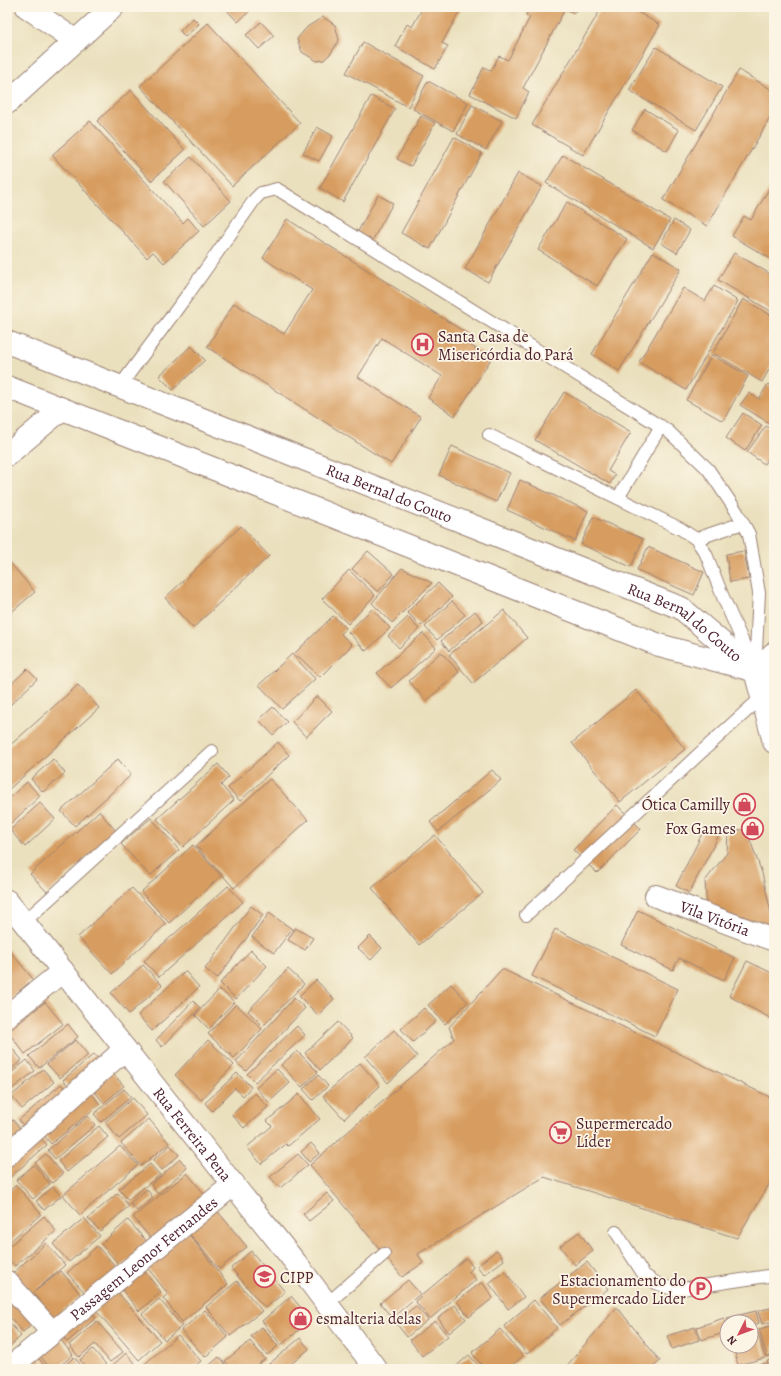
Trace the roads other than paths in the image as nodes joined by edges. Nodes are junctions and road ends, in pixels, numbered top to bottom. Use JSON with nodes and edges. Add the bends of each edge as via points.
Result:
{"nodes":[{"id":1,"x":27,"y":7,"type":"edge"},
{"id":2,"x":112,"y":7,"type":"edge"},
{"id":3,"x":76,"y":41,"type":"junction"},
{"id":4,"x":7,"y":103,"type":"edge"},
{"id":5,"x":7,"y":342,"type":"edge"},
{"id":6,"x":120,"y":386,"type":"junction"},
{"id":7,"x":7,"y":387,"type":"edge"},
{"id":8,"x":62,"y":409,"type":"junction"},
{"id":9,"x":661,"y":426,"type":"junction"},
{"id":10,"x":489,"y":435,"type":"dead end"},
{"id":11,"x":7,"y":455,"type":"edge"},
{"id":12,"x":618,"y":498,"type":"junction"},
{"id":13,"x":743,"y":523,"type":"junction"},
{"id":14,"x":696,"y":539,"type":"junction"},
{"id":15,"x":774,"y":653,"type":"edge"},
{"id":16,"x":765,"y":674,"type":"edge"},
{"id":17,"x":762,"y":697,"type":"junction"},
{"id":18,"x":774,"y":742,"type":"edge"},
{"id":19,"x":212,"y":750,"type":"dead end"},
{"id":20,"x":656,"y":896,"type":"dead end"},
{"id":21,"x":7,"y":901,"type":"edge"},
{"id":22,"x":526,"y":915,"type":"dead end"},
{"id":23,"x":24,"y":922,"type":"junction"},
{"id":24,"x":774,"y":940,"type":"edge"},
{"id":25,"x":63,"y":970,"type":"junction"},
{"id":26,"x":7,"y":1016,"type":"edge"},
{"id":27,"x":126,"y":1049,"type":"junction"},
{"id":28,"x":7,"y":1155,"type":"edge"},
{"id":29,"x":234,"y":1184,"type":"junction"},
{"id":30,"x":616,"y":1232,"type":"dead end"},
{"id":31,"x":384,"y":1254,"type":"dead end"},
{"id":32,"x":774,"y":1275,"type":"edge"},
{"id":33,"x":7,"y":1282,"type":"edge"},
{"id":34,"x":328,"y":1303,"type":"junction"},
{"id":35,"x":52,"y":1332,"type":"junction"},
{"id":36,"x":8,"y":1369,"type":"edge"},
{"id":37,"x":376,"y":1369,"type":"edge"}],
"edges":[{"from":1,"to":3,"type":"street"},
{"from":2,"to":3,"type":"street"},
{"from":3,"to":4,"type":"street"},
{"from":5,"to":6,"type":"street","name":"Rua Bernal do Couto"},
{"from":6,"to":9,"type":"lane","via":[[255,199],[260,193],[276,189]]},
{"from":6,"to":16,"type":"street","name":"Rua Bernal do Couto","via":[[681,608]]},
{"from":7,"to":8,"type":"street","name":"Rua Bernal do Couto"},
{"from":8,"to":11,"type":"street"},
{"from":8,"to":16,"type":"street","name":"Rua Bernal do Couto","via":[[659,645]]},
{"from":9,"to":12,"type":"lane"},
{"from":9,"to":13,"type":"lane","via":[[708,470]]},
{"from":10,"to":12,"type":"lane"},
{"from":12,"to":14,"type":"lane"},
{"from":13,"to":14,"type":"lane"},
{"from":13,"to":16,"type":"lane","via":[[749,534],[759,593]]},
{"from":14,"to":16,"type":"lane","via":[[706,554],[723,598]]},
{"from":15,"to":16,"type":"street"},
{"from":16,"to":17,"type":"street"},
{"from":17,"to":18,"type":"street"},
{"from":17,"to":22,"type":"lane"},
{"from":19,"to":23,"type":"lane"},
{"from":20,"to":24,"type":"street","name":"Vila Vitória"},
{"from":21,"to":23,"type":"street","name":"Rua Ferreira Pena"},
{"from":23,"to":25,"type":"street","name":"Rua Ferreira Pena"},
{"from":25,"to":26,"type":"street"},
{"from":25,"to":27,"type":"street","name":"Rua Ferreira Pena"},
{"from":27,"to":28,"type":"street"},
{"from":27,"to":29,"type":"street","name":"Rua Ferreira Pena"},
{"from":29,"to":34,"type":"street","name":"Rua Ferreira Pena"},
{"from":29,"to":35,"type":"street","name":"Passagem Leonor Fernandes"},
{"from":30,"to":32,"type":"lane","via":[[644,1275],[656,1283],[676,1290]]},
{"from":31,"to":34,"type":"lane"},
{"from":33,"to":35,"type":"street"},
{"from":34,"to":37,"type":"street","name":"Rua Ferreira Pena"},
{"from":35,"to":36,"type":"street","name":"Passagem Leonor Fernandes"}]}
